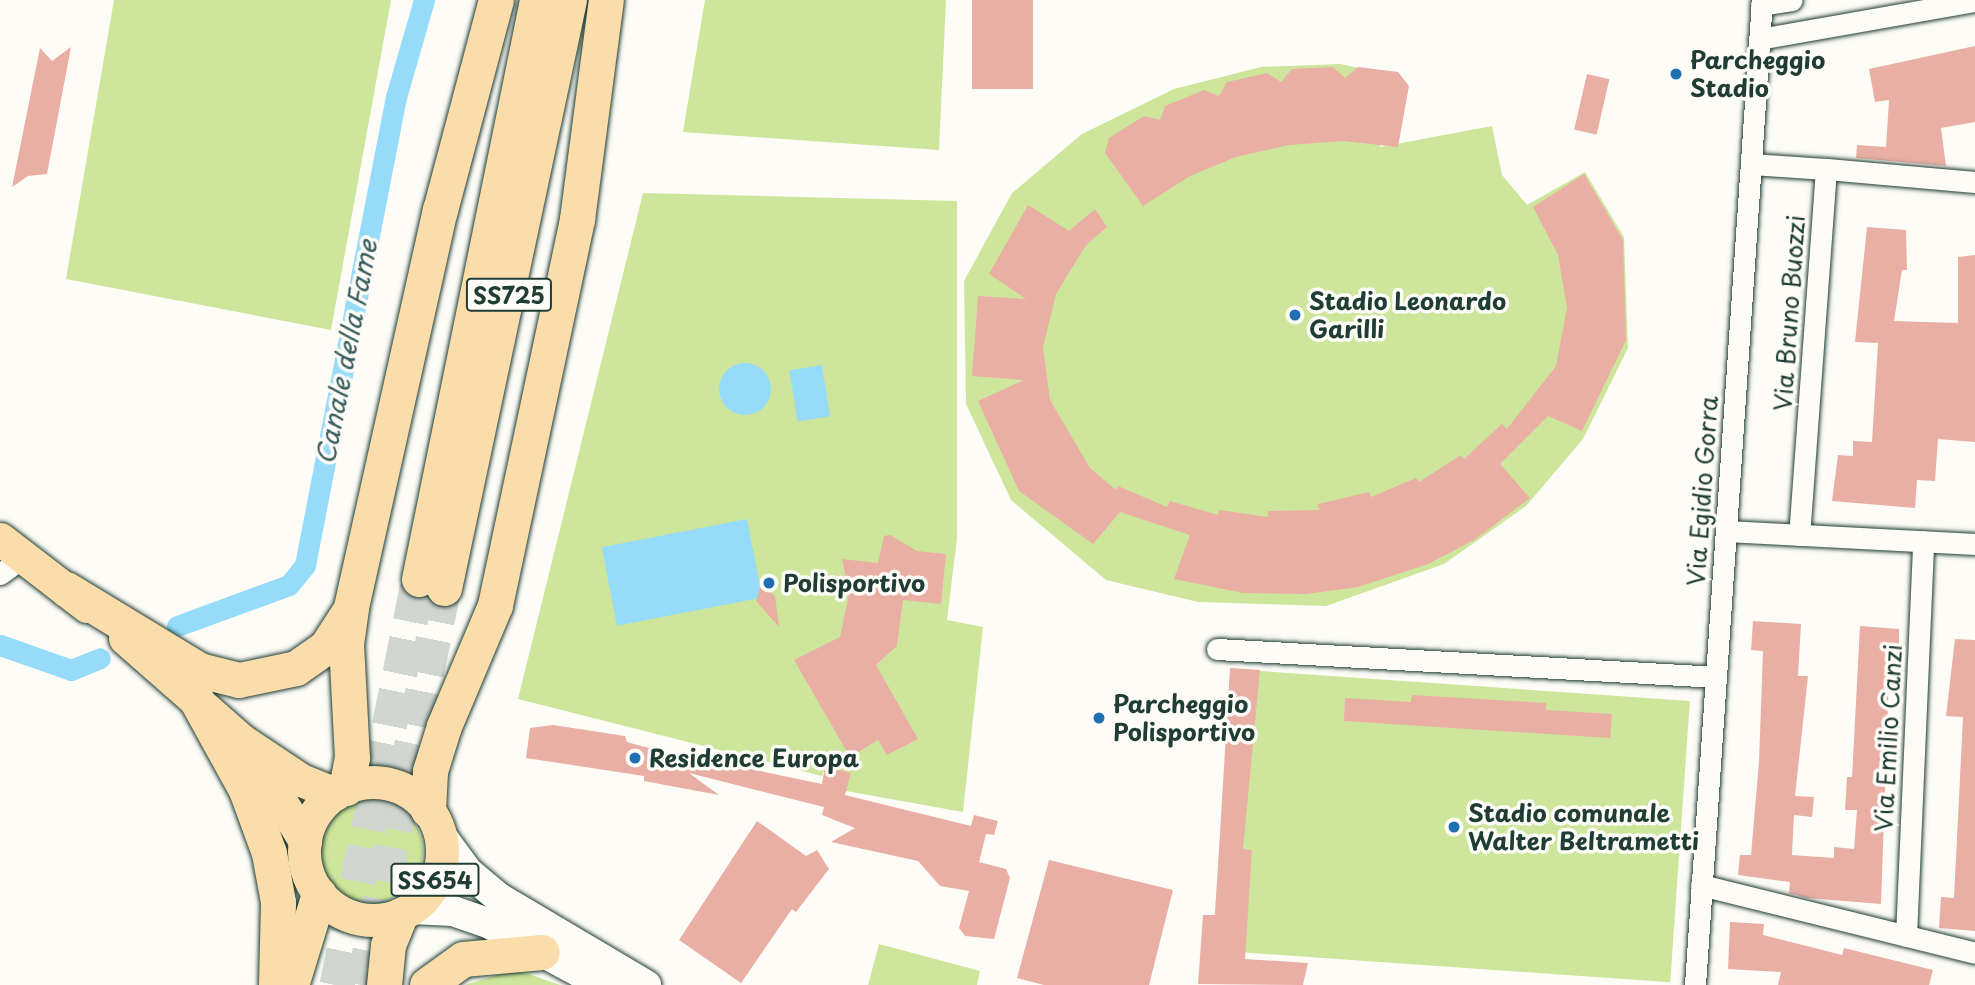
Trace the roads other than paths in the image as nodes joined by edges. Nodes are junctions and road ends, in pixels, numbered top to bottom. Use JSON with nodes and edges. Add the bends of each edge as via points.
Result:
{"nodes":[{"id":1,"x":496,"y":0,"type":"edge"},
{"id":2,"x":537,"y":0,"type":"edge"},
{"id":3,"x":569,"y":0,"type":"edge"},
{"id":4,"x":606,"y":0,"type":"edge"},
{"id":5,"x":1792,"y":0,"type":"edge"},
{"id":6,"x":1975,"y":1,"type":"edge"},
{"id":7,"x":1762,"y":3,"type":"edge"},
{"id":8,"x":1759,"y":39,"type":"junction"},
{"id":9,"x":1751,"y":164,"type":"junction"},
{"id":10,"x":1825,"y":169,"type":"junction"},
{"id":11,"x":1975,"y":182,"type":"edge"},
{"id":12,"x":1727,"y":531,"type":"junction"},
{"id":13,"x":1799,"y":535,"type":"junction"},
{"id":14,"x":1923,"y":541,"type":"junction"},
{"id":15,"x":1975,"y":544,"type":"edge"},
{"id":16,"x":8,"y":556,"type":"edge"},
{"id":17,"x":66,"y":589,"type":"junction"},
{"id":18,"x":351,"y":607,"type":"junction"},
{"id":19,"x":1217,"y":649,"type":"dead end"},
{"id":20,"x":1714,"y":677,"type":"junction"},
{"id":21,"x":196,"y":699,"type":"junction"},
{"id":22,"x":241,"y":740,"type":"junction"},
{"id":23,"x":340,"y":791,"type":"junction"},
{"id":24,"x":434,"y":822,"type":"junction"},
{"id":25,"x":305,"y":841,"type":"junction"},
{"id":26,"x":1701,"y":885,"type":"junction"},
{"id":27,"x":319,"y":894,"type":"junction"},
{"id":28,"x":405,"y":912,"type":"junction"},
{"id":29,"x":1906,"y":936,"type":"junction"},
{"id":30,"x":542,"y":952,"type":"junction"},
{"id":31,"x":1975,"y":953,"type":"edge"},
{"id":32,"x":276,"y":985,"type":"edge"},
{"id":33,"x":290,"y":985,"type":"edge"},
{"id":34,"x":384,"y":985,"type":"edge"},
{"id":35,"x":427,"y":985,"type":"edge"},
{"id":36,"x":604,"y":985,"type":"edge"},
{"id":37,"x":646,"y":985,"type":"edge"},
{"id":38,"x":1695,"y":985,"type":"edge"}],
"edges":[{"from":1,"to":18,"type":"highway","via":[[440,210]]},
{"from":2,"to":3,"type":"highway","number":"SS725","via":[[431,583]]},
{"from":4,"to":24,"type":"highway","via":[[577,219],[495,605],[430,771]]},
{"from":5,"to":7,"type":"street"},
{"from":6,"to":8,"type":"street"},
{"from":7,"to":8,"type":"street","name":"Via Egidio Gorra"},
{"from":8,"to":9,"type":"street","name":"Via Egidio Gorra"},
{"from":9,"to":10,"type":"street"},
{"from":9,"to":12,"type":"street","name":"Via Egidio Gorra"},
{"from":10,"to":11,"type":"street"},
{"from":10,"to":13,"type":"street","name":"Via Bruno Buozzi"},
{"from":12,"to":13,"type":"street"},
{"from":12,"to":20,"type":"street","name":"Via Egidio Gorra"},
{"from":13,"to":14,"type":"street"},
{"from":14,"to":15,"type":"street"},
{"from":14,"to":29,"type":"street","name":"Via Emilio Canzi"},
{"from":16,"to":17,"type":"main road","number":"SS654"},
{"from":17,"to":18,"type":"highway","via":[[199,670],[239,680],[296,668],[326,647]]},
{"from":17,"to":21,"type":"main road","number":"SS654"},
{"from":18,"to":23,"type":"highway","via":[[346,656],[352,758]]},
{"from":19,"to":20,"type":"street"},
{"from":20,"to":26,"type":"street","name":"Via Egidio Gorra"},
{"from":21,"to":22,"type":"main road","number":"SS654"},
{"from":21,"to":32,"type":"highway","via":[[246,790],[269,853],[278,902]]},
{"from":22,"to":23,"type":"main road","number":"SS654","via":[[300,780]]},
{"from":22,"to":25,"type":"main road","number":"SS654"},
{"from":23,"to":24,"type":"main road","number":"SS654","via":[[391,785]]},
{"from":23,"to":25,"type":"main road","via":[[321,806]]},
{"from":24,"to":28,"type":"main road","number":"SS654","via":[[437,876]]},
{"from":24,"to":37,"type":"main road","number":"SS654","via":[[468,872],[499,898]]},
{"from":25,"to":27,"type":"main road","number":"SS654","via":[[304,860]]},
{"from":26,"to":29,"type":"street"},
{"from":26,"to":38,"type":"street","name":"Via Egidio Gorra"},
{"from":27,"to":28,"type":"main road","number":"SS654","via":[[356,918]]},
{"from":27,"to":33,"type":"highway"},
{"from":28,"to":30,"type":"main road","number":"SS654","via":[[470,916]]},
{"from":28,"to":34,"type":"highway","via":[[388,945]]},
{"from":29,"to":31,"type":"street"},
{"from":30,"to":35,"type":"highway","via":[[463,959]]},
{"from":30,"to":36,"type":"main road","number":"SS654"}]}
